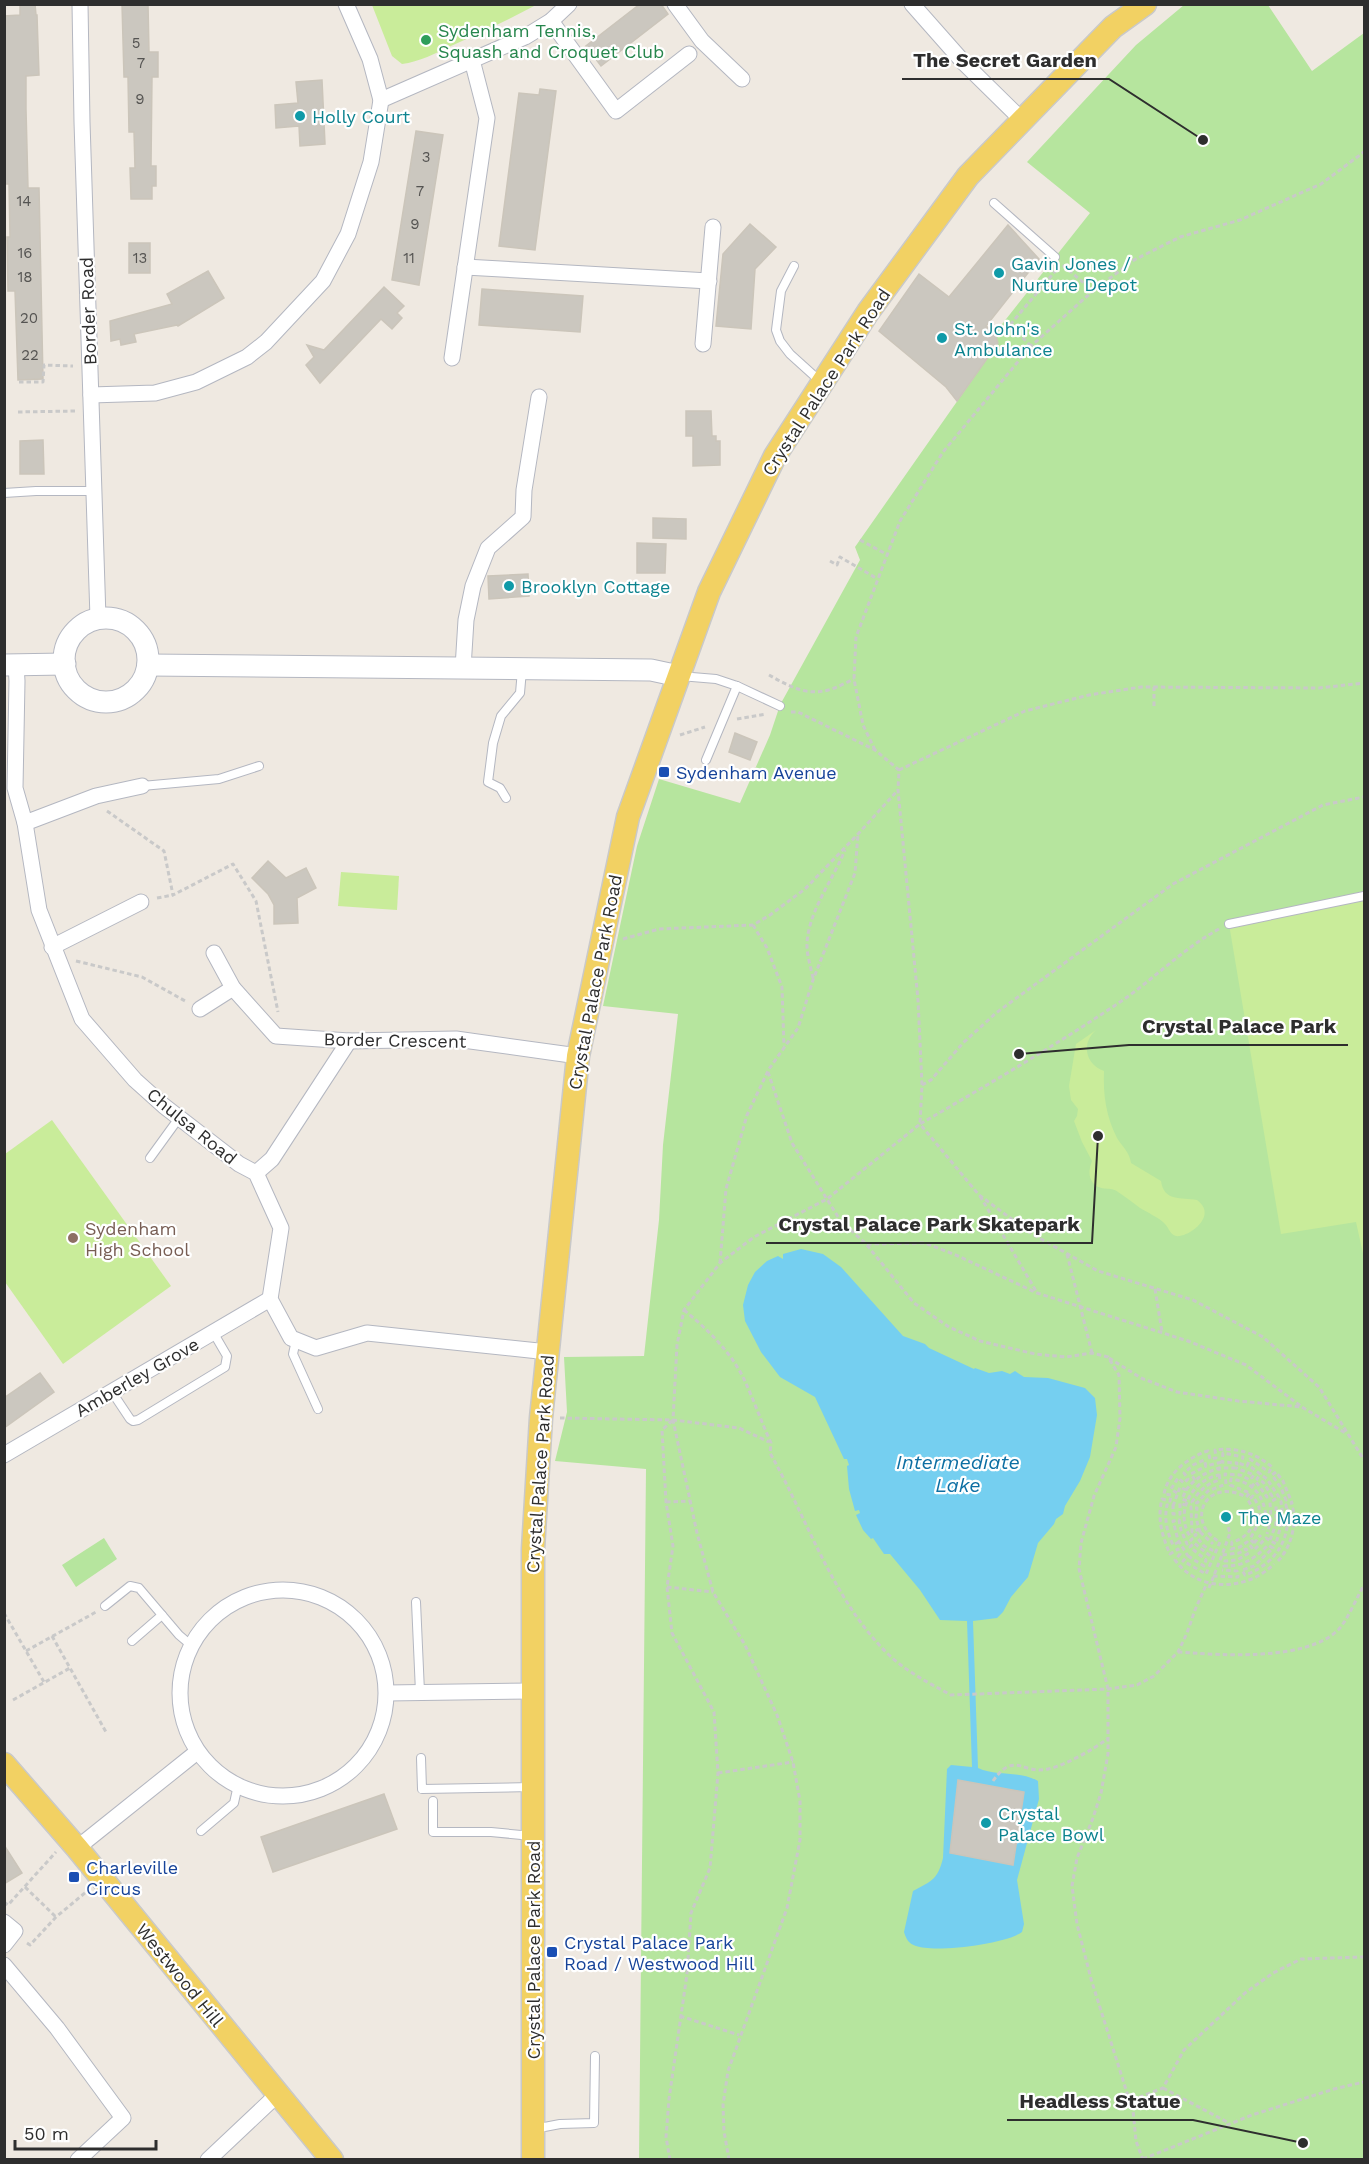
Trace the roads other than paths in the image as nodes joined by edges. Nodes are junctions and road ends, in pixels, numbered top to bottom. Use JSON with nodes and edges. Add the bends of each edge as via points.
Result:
{"nodes":[{"id":1,"x":80,"y":4,"type":"edge"},
{"id":2,"x":345,"y":4,"type":"edge"},
{"id":3,"x":568,"y":4,"type":"edge"},
{"id":4,"x":675,"y":4,"type":"edge"},
{"id":5,"x":912,"y":4,"type":"edge"},
{"id":6,"x":1145,"y":4,"type":"edge"},
{"id":7,"x":551,"y":21,"type":"junction"},
{"id":8,"x":689,"y":54,"type":"dead end"},
{"id":9,"x":472,"y":60,"type":"junction"},
{"id":10,"x":742,"y":79,"type":"dead end"},
{"id":11,"x":381,"y":100,"type":"junction"},
{"id":12,"x":1022,"y":120,"type":"junction"},
{"id":13,"x":994,"y":203,"type":"dead end"},
{"id":14,"x":713,"y":226,"type":"dead end"},
{"id":15,"x":1055,"y":257,"type":"dead end"},
{"id":16,"x":794,"y":266,"type":"dead end"},
{"id":17,"x":465,"y":267,"type":"junction"},
{"id":18,"x":709,"y":281,"type":"junction"},
{"id":19,"x":703,"y":344,"type":"dead end"},
{"id":20,"x":452,"y":358,"type":"dead end"},
{"id":21,"x":822,"y":382,"type":"junction"},
{"id":22,"x":91,"y":395,"type":"junction"},
{"id":23,"x":538,"y":397,"type":"dead end"},
{"id":24,"x":94,"y":491,"type":"junction"},
{"id":25,"x":4,"y":493,"type":"edge"},
{"id":26,"x":98,"y":618,"type":"junction"},
{"id":27,"x":64,"y":664,"type":"junction"},
{"id":28,"x":148,"y":664,"type":"junction"},
{"id":29,"x":10,"y":665,"type":"edge"},
{"id":30,"x":464,"y":668,"type":"junction"},
{"id":31,"x":523,"y":668,"type":"junction"},
{"id":32,"x":679,"y":676,"type":"junction"},
{"id":33,"x":738,"y":686,"type":"junction"},
{"id":34,"x":780,"y":705,"type":"dead end"},
{"id":35,"x":706,"y":760,"type":"dead end"},
{"id":36,"x":259,"y":766,"type":"dead end"},
{"id":37,"x":142,"y":786,"type":"joint"},
{"id":38,"x":506,"y":798,"type":"dead end"},
{"id":39,"x":25,"y":823,"type":"junction"},
{"id":40,"x":1365,"y":896,"type":"edge"},
{"id":41,"x":141,"y":902,"type":"dead end"},
{"id":42,"x":1229,"y":924,"type":"road end"},
{"id":43,"x":55,"y":952,"type":"junction"},
{"id":44,"x":214,"y":953,"type":"dead end"},
{"id":45,"x":233,"y":988,"type":"junction"},
{"id":46,"x":200,"y":1009,"type":"road end"},
{"id":47,"x":349,"y":1041,"type":"junction"},
{"id":48,"x":578,"y":1056,"type":"junction"},
{"id":49,"x":179,"y":1118,"type":"junction"},
{"id":50,"x":150,"y":1158,"type":"dead end"},
{"id":51,"x":256,"y":1173,"type":"junction"},
{"id":52,"x":270,"y":1299,"type":"junction"},
{"id":53,"x":213,"y":1332,"type":"junction"},
{"id":54,"x":296,"y":1340,"type":"junction"},
{"id":55,"x":548,"y":1352,"type":"junction"},
{"id":56,"x":112,"y":1392,"type":"junction"},
{"id":57,"x":318,"y":1409,"type":"dead end"},
{"id":58,"x":4,"y":1455,"type":"edge"},
{"id":59,"x":416,"y":1602,"type":"dead end"},
{"id":60,"x":105,"y":1606,"type":"road end"},
{"id":61,"x":162,"y":1615,"type":"junction"},
{"id":62,"x":132,"y":1641,"type":"dead end"},
{"id":63,"x":192,"y":1646,"type":"junction"},
{"id":64,"x":532,"y":1691,"type":"junction"},
{"id":65,"x":420,"y":1692,"type":"junction"},
{"id":66,"x":387,"y":1693,"type":"junction"},
{"id":67,"x":197,"y":1752,"type":"junction"},
{"id":68,"x":421,"y":1758,"type":"dead end"},
{"id":69,"x":4,"y":1764,"type":"edge"},
{"id":70,"x":238,"y":1785,"type":"junction"},
{"id":71,"x":533,"y":1786,"type":"junction"},
{"id":72,"x":433,"y":1801,"type":"dead end"},
{"id":73,"x":201,"y":1831,"type":"dead end"},
{"id":74,"x":533,"y":1836,"type":"junction"},
{"id":75,"x":73,"y":1843,"type":"junction"},
{"id":76,"x":10,"y":1927,"type":"edge"},
{"id":77,"x":4,"y":1945,"type":"edge"},
{"id":78,"x":4,"y":1965,"type":"edge"},
{"id":79,"x":594,"y":2056,"type":"dead end"},
{"id":80,"x":278,"y":2094,"type":"junction"},
{"id":81,"x":533,"y":2129,"type":"junction"},
{"id":82,"x":78,"y":2160,"type":"edge"},
{"id":83,"x":208,"y":2160,"type":"edge"},
{"id":84,"x":332,"y":2160,"type":"edge"},
{"id":85,"x":533,"y":2160,"type":"edge"}],
"edges":[{"from":1,"to":22,"type":"street","name":"Border Road"},
{"from":2,"to":11,"type":"street","via":[[370,59]]},
{"from":3,"to":7,"type":"street"},
{"from":4,"to":10,"type":"street","via":[[702,41]]},
{"from":5,"to":12,"type":"street"},
{"from":6,"to":12,"type":"main road","name":"Crystal Palace Park Road","via":[[1113,27]]},
{"from":7,"to":8,"type":"street","via":[[616,111]]},
{"from":7,"to":9,"type":"street"},
{"from":9,"to":11,"type":"street"},
{"from":9,"to":17,"type":"street","via":[[486,118]]},
{"from":11,"to":22,"type":"street","via":[[371,162],[348,234],[323,281],[266,342],[247,357],[196,382],[155,393]]},
{"from":12,"to":21,"type":"main road","name":"Crystal Palace Park Road","via":[[968,176]]},
{"from":13,"to":15,"type":"lane"},
{"from":14,"to":18,"type":"street"},
{"from":16,"to":21,"type":"lane","via":[[781,291],[776,330],[790,354]]},
{"from":17,"to":18,"type":"street"},
{"from":17,"to":20,"type":"street"},
{"from":18,"to":19,"type":"street"},
{"from":21,"to":32,"type":"main road","name":"Crystal Palace Park Road","via":[[775,456],[709,592]]},
{"from":22,"to":24,"type":"street","name":"Border Road"},
{"from":23,"to":30,"type":"street","via":[[523,518],[488,549],[473,586],[466,620]]},
{"from":24,"to":25,"type":"lane"},
{"from":24,"to":26,"type":"street","name":"Border Road"},
{"from":26,"to":27,"type":"street","via":[[75,632]]},
{"from":26,"to":28,"type":"street","via":[[120,620],[139,633],[148,653]]},
{"from":27,"to":28,"type":"street","via":[[72,684],[100,701],[132,693],[140,685]]},
{"from":27,"to":29,"type":"street"},
{"from":28,"to":30,"type":"street"},
{"from":29,"to":39,"type":"street","name":"Chulsa Road","via":[[17,681],[15,788]]},
{"from":30,"to":31,"type":"street"},
{"from":31,"to":32,"type":"street","via":[[651,670]]},
{"from":31,"to":38,"type":"lane","via":[[520,693],[501,716],[493,743],[488,782],[500,788]]},
{"from":32,"to":33,"type":"lane","via":[[716,679]]},
{"from":32,"to":48,"type":"main road","name":"Crystal Palace Park Road","via":[[628,817]]},
{"from":33,"to":34,"type":"lane"},
{"from":33,"to":35,"type":"lane"},
{"from":36,"to":37,"type":"lane","via":[[219,778]]},
{"from":37,"to":39,"type":"street","via":[[96,796]]},
{"from":39,"to":43,"type":"street","name":"Chulsa Road","via":[[39,910]]},
{"from":40,"to":42,"type":"lane"},
{"from":41,"to":43,"type":"street"},
{"from":43,"to":49,"type":"street","name":"Chulsa Road","via":[[82,1019],[135,1080]]},
{"from":44,"to":45,"type":"street"},
{"from":45,"to":46,"type":"street"},
{"from":45,"to":47,"type":"street","name":"Border Crescent","via":[[276,1036]]},
{"from":47,"to":48,"type":"street","name":"Border Crescent","via":[[456,1039]]},
{"from":47,"to":51,"type":"street","via":[[272,1159]]},
{"from":48,"to":55,"type":"main road","name":"Crystal Palace Park Road"},
{"from":49,"to":50,"type":"lane"},
{"from":49,"to":51,"type":"street","name":"Chulsa Road"},
{"from":51,"to":52,"type":"street","name":"Chulsa Road","via":[[281,1228]]},
{"from":52,"to":53,"type":"street","name":"Amberley Grove"},
{"from":52,"to":54,"type":"street","via":[[291,1338]]},
{"from":53,"to":56,"type":"street","name":"Amberley Grove"},
{"from":53,"to":56,"type":"lane","via":[[227,1356],[225,1367],[138,1420],[130,1419]]},
{"from":54,"to":55,"type":"street","via":[[316,1348],[367,1333]]},
{"from":54,"to":57,"type":"lane","via":[[293,1353]]},
{"from":55,"to":64,"type":"main road","name":"Crystal Palace Park Road","via":[[533,1549]]},
{"from":56,"to":58,"type":"street","name":"Amberley Grove"},
{"from":59,"to":65,"type":"lane"},
{"from":60,"to":61,"type":"lane","via":[[130,1586],[138,1588]]},
{"from":61,"to":62,"type":"lane"},
{"from":61,"to":63,"type":"lane"},
{"from":63,"to":66,"type":"street","via":[[213,1616],[231,1603],[260,1592],[302,1591],[327,1598],[348,1611],[375,1644],[384,1668]]},
{"from":63,"to":67,"type":"street","via":[[180,1686],[184,1722]]},
{"from":64,"to":65,"type":"street"},
{"from":64,"to":71,"type":"main road","name":"Crystal Palace Park Road"},
{"from":65,"to":66,"type":"street"},
{"from":66,"to":70,"type":"street","via":[[381,1728],[371,1749],[347,1775],[324,1789],[300,1795],[273,1796]]},
{"from":67,"to":70,"type":"street","via":[[214,1770]]},
{"from":67,"to":75,"type":"street"},
{"from":68,"to":71,"type":"lane","via":[[422,1789]]},
{"from":69,"to":75,"type":"main road","name":"Westwood Hill"},
{"from":70,"to":73,"type":"lane","via":[[234,1803]]},
{"from":71,"to":74,"type":"main road","name":"Crystal Palace Park Road"},
{"from":72,"to":74,"type":"lane","via":[[433,1832]]},
{"from":74,"to":81,"type":"main road","name":"Crystal Palace Park Road"},
{"from":75,"to":80,"type":"main road","name":"Westwood Hill"},
{"from":76,"to":77,"type":"street"},
{"from":78,"to":82,"type":"street","via":[[57,2028],[123,2118]]},
{"from":79,"to":81,"type":"lane","via":[[594,2123]]},
{"from":80,"to":83,"type":"street"},
{"from":80,"to":84,"type":"main road","name":"Westwood Hill"},
{"from":81,"to":85,"type":"main road","name":"Crystal Palace Park Road"}]}
